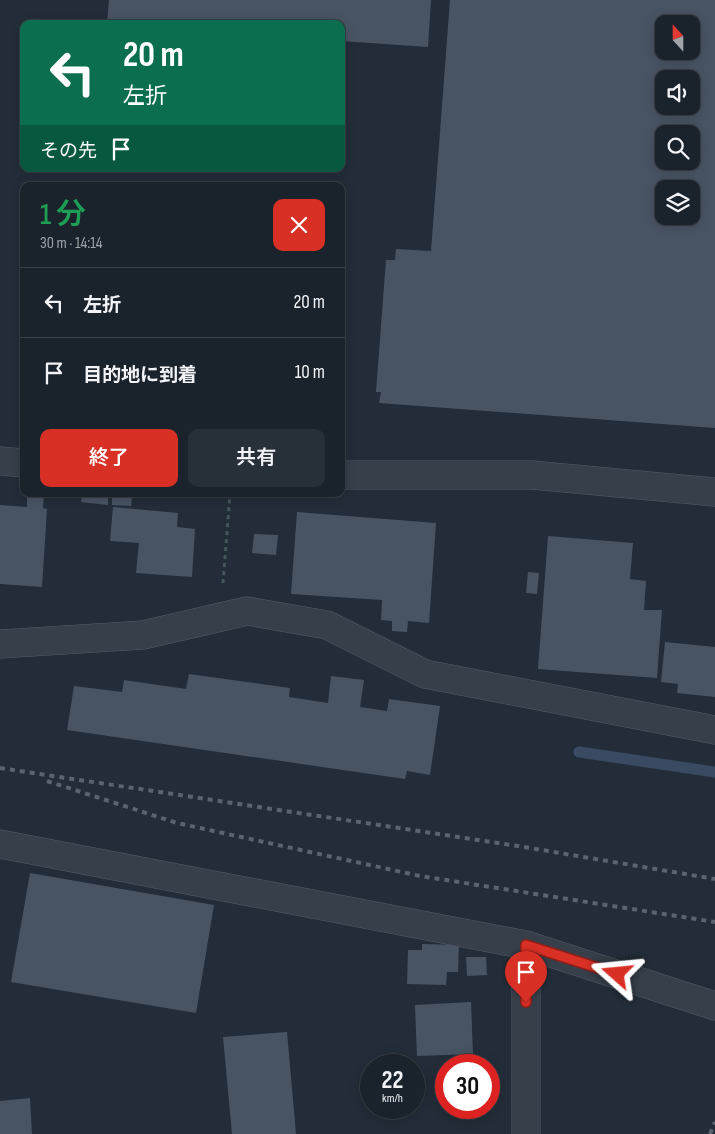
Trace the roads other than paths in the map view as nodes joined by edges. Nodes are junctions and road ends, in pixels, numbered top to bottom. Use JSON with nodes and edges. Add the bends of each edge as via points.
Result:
{"nodes":[{"id":1,"x":0,"y":461,"type":"edge"},
{"id":2,"x":20,"y":463,"type":"edge"},
{"id":3,"x":345,"y":475,"type":"edge"},
{"id":4,"x":715,"y":492,"type":"edge"},
{"id":5,"x":0,"y":644,"type":"edge"},
{"id":6,"x":715,"y":730,"type":"edge"},
{"id":7,"x":0,"y":844,"type":"edge"},
{"id":8,"x":526,"y":945,"type":"junction"},
{"id":9,"x":715,"y":1006,"type":"edge"},
{"id":10,"x":526,"y":1134,"type":"edge"}],
"edges":[{"from":1,"to":2,"type":"street"},
{"from":3,"to":4,"type":"street","via":[[532,475]]},
{"from":5,"to":6,"type":"street","via":[[143,635],[247,611],[327,625],[425,674]]},
{"from":7,"to":8,"type":"street"},
{"from":8,"to":9,"type":"street"},
{"from":8,"to":10,"type":"street"}]}
